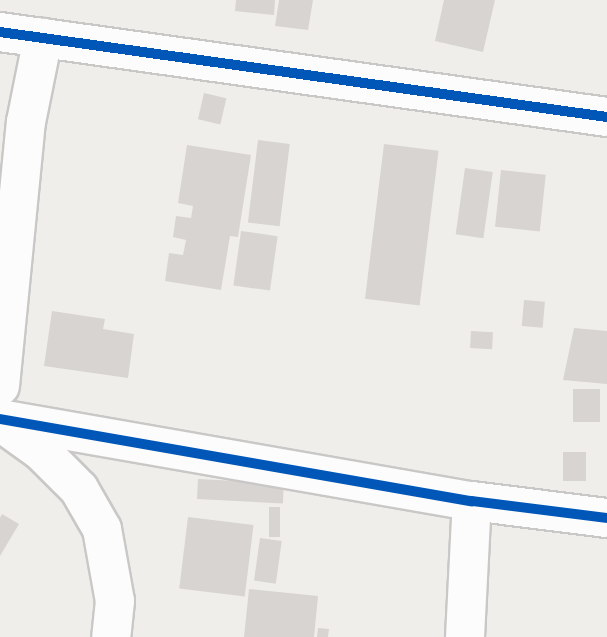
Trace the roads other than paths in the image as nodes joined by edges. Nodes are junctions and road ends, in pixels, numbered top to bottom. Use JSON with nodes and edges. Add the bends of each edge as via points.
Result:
{"nodes":[{"id":1,"x":0,"y":32,"type":"edge"},
{"id":2,"x":43,"y":38,"type":"junction"},
{"id":3,"x":607,"y":117,"type":"edge"},
{"id":4,"x":0,"y":386,"type":"edge"},
{"id":5,"x":0,"y":420,"type":"edge"},
{"id":6,"x":472,"y":501,"type":"junction"},
{"id":7,"x":607,"y":518,"type":"edge"},
{"id":8,"x":111,"y":637,"type":"edge"},
{"id":9,"x":465,"y":637,"type":"edge"}],
"edges":[{"from":1,"to":2,"type":"street"},
{"from":2,"to":3,"type":"street"},
{"from":2,"to":4,"type":"street","via":[[26,122]]},
{"from":5,"to":6,"type":"street"},
{"from":5,"to":8,"type":"street","via":[[41,451],[79,489],[102,529],[112,564],[115,601]]},
{"from":6,"to":7,"type":"street"},
{"from":6,"to":9,"type":"street"}]}
